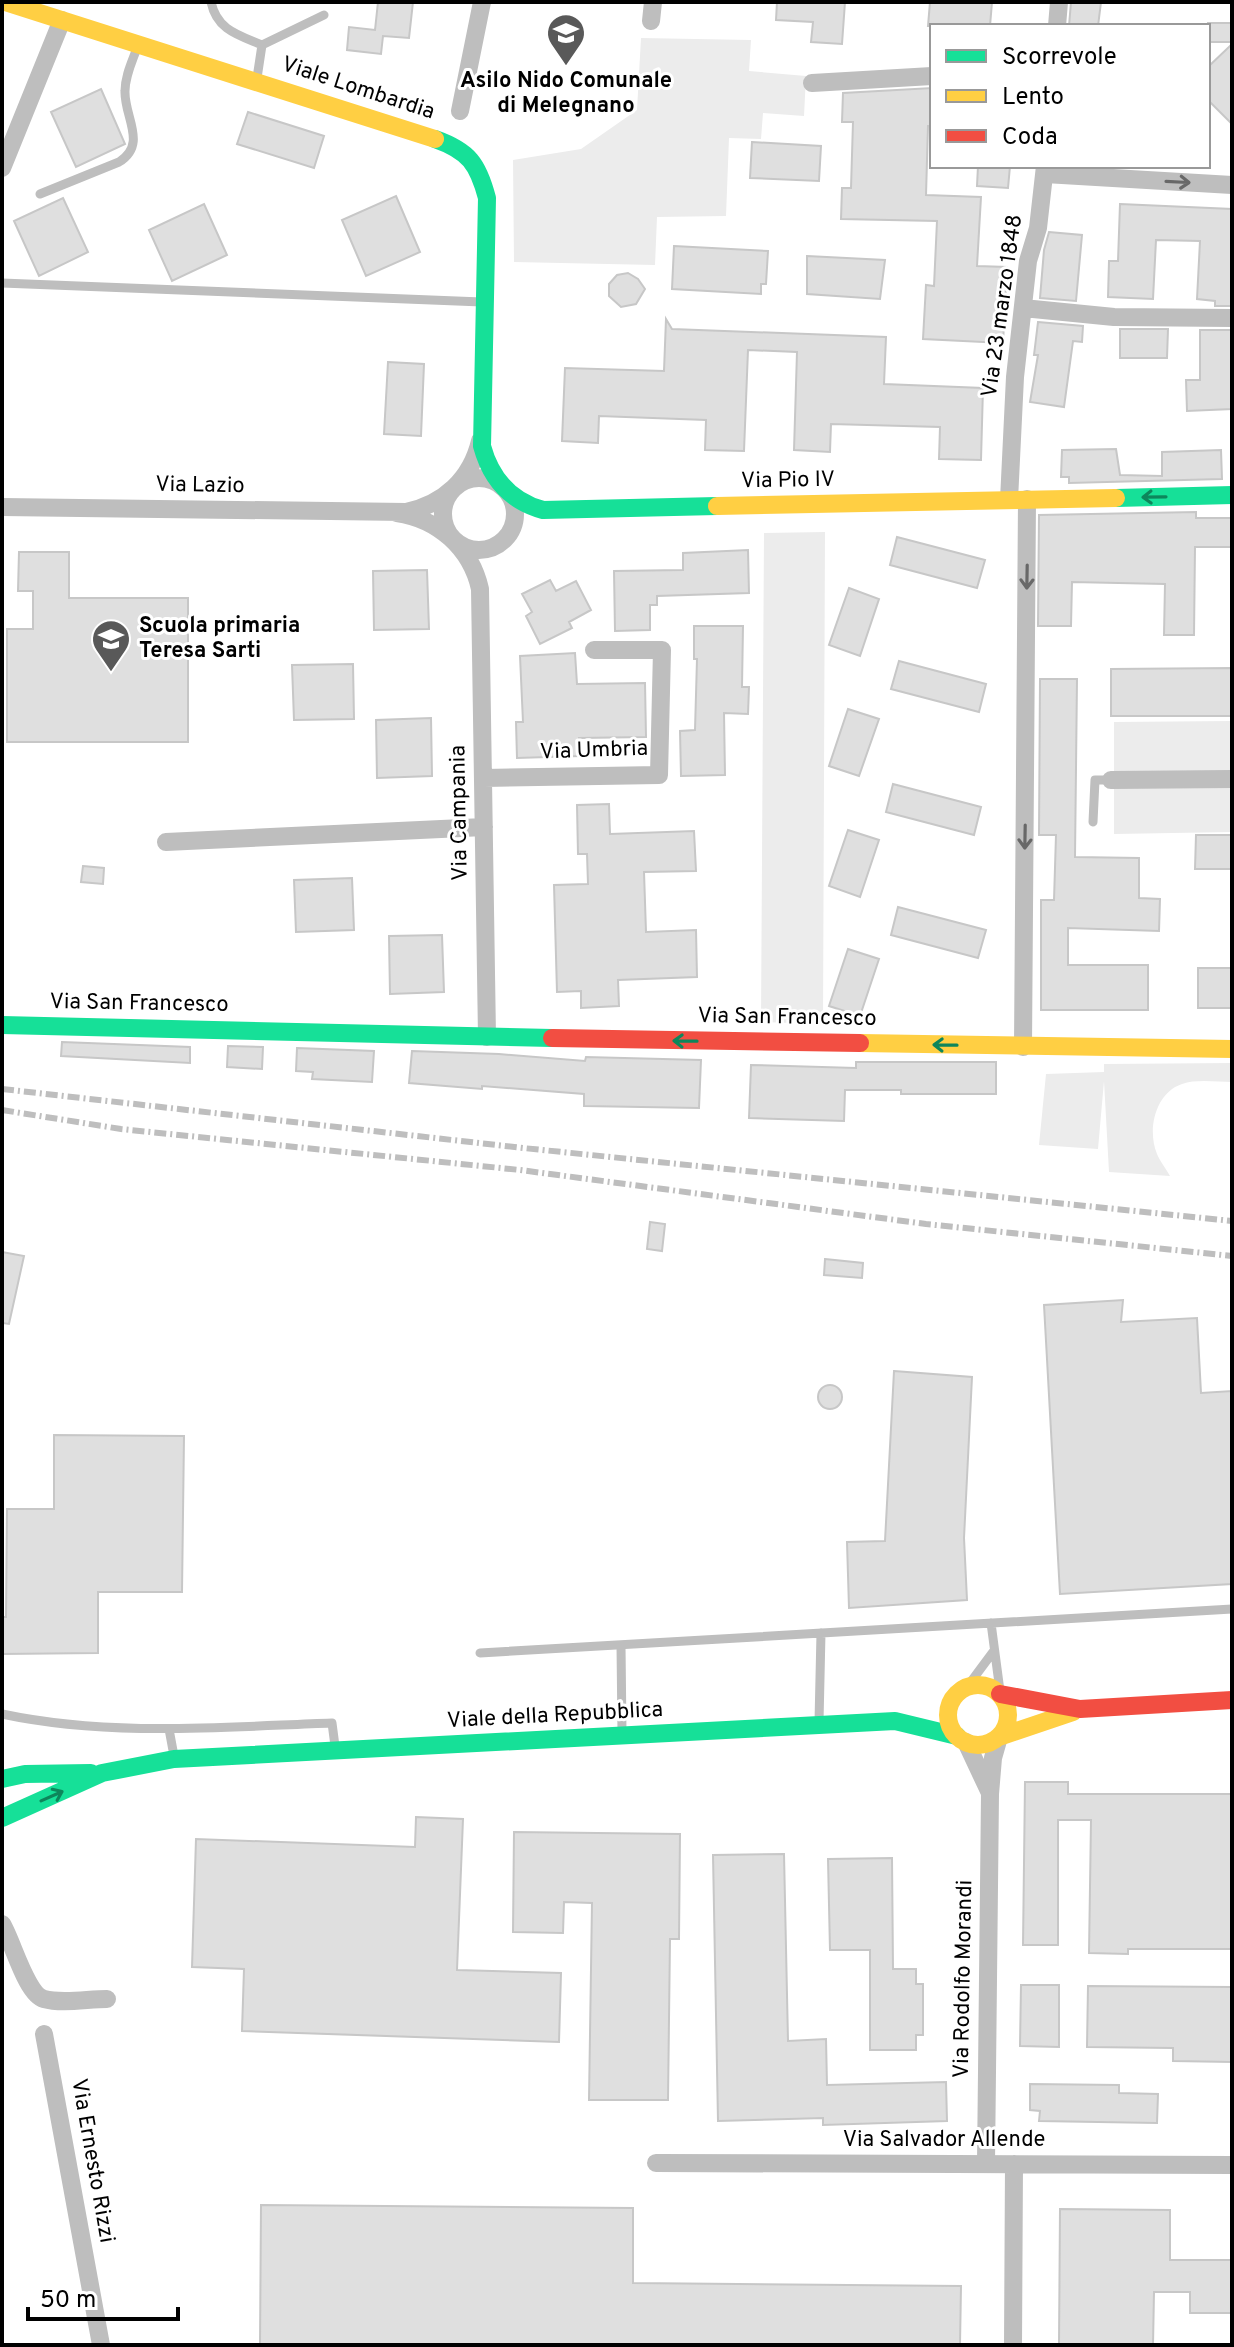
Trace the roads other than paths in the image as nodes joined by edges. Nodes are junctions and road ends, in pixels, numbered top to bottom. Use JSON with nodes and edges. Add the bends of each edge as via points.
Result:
{"nodes":[{"id":1,"x":5,"y":2,"type":"edge"},
{"id":2,"x":211,"y":2,"type":"edge"},
{"id":3,"x":482,"y":2,"type":"edge"},
{"id":4,"x":1059,"y":2,"type":"edge"},
{"id":5,"x":324,"y":15,"type":"dead end"},
{"id":6,"x":62,"y":20,"type":"junction"},
{"id":7,"x":1057,"y":24,"type":"edge"},
{"id":8,"x":138,"y":45,"type":"junction"},
{"id":9,"x":262,"y":45,"type":"junction"},
{"id":10,"x":930,"y":76,"type":"edge"},
{"id":11,"x":256,"y":82,"type":"junction"},
{"id":12,"x":812,"y":83,"type":"dead end"},
{"id":13,"x":460,"y":111,"type":"dead end"},
{"id":14,"x":2,"y":168,"type":"edge"},
{"id":15,"x":1045,"y":170,"type":"edge"},
{"id":16,"x":1232,"y":185,"type":"edge"},
{"id":17,"x":40,"y":194,"type":"dead end"},
{"id":18,"x":2,"y":283,"type":"edge"},
{"id":19,"x":484,"y":302,"type":"junction"},
{"id":20,"x":1023,"y":308,"type":"junction"},
{"id":21,"x":1232,"y":318,"type":"edge"},
{"id":22,"x":481,"y":436,"type":"junction"},
{"id":23,"x":503,"y":488,"type":"junction"},
{"id":24,"x":453,"y":490,"type":"junction"},
{"id":25,"x":1232,"y":495,"type":"edge"},
{"id":26,"x":1018,"y":500,"type":"junction"},
{"id":27,"x":2,"y":507,"type":"edge"},
{"id":28,"x":549,"y":510,"type":"junction"},
{"id":29,"x":397,"y":513,"type":"junction"},
{"id":30,"x":505,"y":538,"type":"junction"},
{"id":31,"x":456,"y":541,"type":"junction"},
{"id":32,"x":480,"y":589,"type":"junction"},
{"id":33,"x":594,"y":650,"type":"dead end"},
{"id":34,"x":484,"y":778,"type":"junction"},
{"id":35,"x":1232,"y":779,"type":"edge"},
{"id":36,"x":1111,"y":780,"type":"joint"},
{"id":37,"x":1093,"y":822,"type":"dead end"},
{"id":38,"x":484,"y":827,"type":"junction"},
{"id":39,"x":166,"y":842,"type":"dead end"},
{"id":40,"x":2,"y":1025,"type":"edge"},
{"id":41,"x":487,"y":1037,"type":"junction"},
{"id":42,"x":1023,"y":1047,"type":"junction"},
{"id":43,"x":1232,"y":1049,"type":"edge"},
{"id":44,"x":1232,"y":1609,"type":"edge"},
{"id":45,"x":991,"y":1623,"type":"junction"},
{"id":46,"x":821,"y":1633,"type":"junction"},
{"id":47,"x":621,"y":1645,"type":"junction"},
{"id":48,"x":993,"y":1652,"type":"junction"},
{"id":49,"x":480,"y":1653,"type":"dead end"},
{"id":50,"x":962,"y":1690,"type":"junction"},
{"id":51,"x":1000,"y":1694,"type":"junction"},
{"id":52,"x":1232,"y":1700,"type":"edge"},
{"id":53,"x":1080,"y":1709,"type":"junction"},
{"id":54,"x":2,"y":1714,"type":"edge"},
{"id":55,"x":895,"y":1721,"type":"junction"},
{"id":56,"x":819,"y":1725,"type":"junction"},
{"id":57,"x":169,"y":1729,"type":"junction"},
{"id":58,"x":622,"y":1737,"type":"junction"},
{"id":59,"x":999,"y":1737,"type":"junction"},
{"id":60,"x":961,"y":1739,"type":"junction"},
{"id":61,"x":335,"y":1750,"type":"junction"},
{"id":62,"x":174,"y":1759,"type":"junction"},
{"id":63,"x":102,"y":1773,"type":"junction"},
{"id":64,"x":49,"y":1774,"type":"junction"},
{"id":65,"x":2,"y":1779,"type":"edge"},
{"id":66,"x":2,"y":1794,"type":"edge"},
{"id":67,"x":990,"y":1794,"type":"junction"},
{"id":68,"x":2,"y":1818,"type":"edge"},
{"id":69,"x":2,"y":1924,"type":"edge"},
{"id":70,"x":107,"y":1999,"type":"dead end"},
{"id":71,"x":44,"y":2034,"type":"dead end"},
{"id":72,"x":656,"y":2163,"type":"dead end"},
{"id":73,"x":986,"y":2164,"type":"junction"},
{"id":74,"x":1014,"y":2164,"type":"junction"},
{"id":75,"x":1232,"y":2165,"type":"edge"},
{"id":76,"x":101,"y":2345,"type":"edge"},
{"id":77,"x":1013,"y":2345,"type":"edge"}],
"edges":[{"from":1,"to":6,"type":"street","name":"Viale Lombardia"},
{"from":2,"to":9,"type":"lane","via":[[225,29]]},
{"from":3,"to":13,"type":"street"},
{"from":4,"to":7,"type":"street"},
{"from":5,"to":9,"type":"lane"},
{"from":6,"to":8,"type":"street","name":"Viale Lombardia"},
{"from":6,"to":14,"type":"street"},
{"from":8,"to":11,"type":"street","name":"Viale Lombardia"},
{"from":8,"to":17,"type":"lane","via":[[125,92],[132,149],[119,162]]},
{"from":9,"to":11,"type":"lane"},
{"from":10,"to":12,"type":"street"},
{"from":11,"to":19,"type":"street","name":"Viale Lombardia","via":[[445,142],[471,158],[487,198]]},
{"from":15,"to":16,"type":"street","one_way":true},
{"from":15,"to":20,"type":"street","name":"Via 23 marzo 1848"},
{"from":18,"to":19,"type":"lane"},
{"from":19,"to":22,"type":"street","name":"Viale Lombardia"},
{"from":20,"to":21,"type":"street","via":[[1114,317]]},
{"from":20,"to":26,"type":"street","name":"Via 23 marzo 1848","via":[[1012,407]]},
{"from":22,"to":23,"type":"street","name":"Viale Lombardia","via":[[488,466]]},
{"from":22,"to":24,"type":"street","name":"Viale Lombardia","via":[[470,466]]},
{"from":23,"to":24,"type":"street","via":[[476,479]]},
{"from":23,"to":28,"type":"street","name":"Via Pio IV","via":[[526,505]]},
{"from":23,"to":30,"type":"street","via":[[515,515]]},
{"from":24,"to":29,"type":"street","name":"Via Lazio","via":[[426,507]]},
{"from":24,"to":31,"type":"street","via":[[443,516]]},
{"from":25,"to":26,"type":"street","name":"Via Pio IV","one_way":true},
{"from":26,"to":28,"type":"street","name":"Via Pio IV"},
{"from":26,"to":42,"type":"street","one_way":true},
{"from":27,"to":29,"type":"street","name":"Via Lazio"},
{"from":28,"to":30,"type":"street","name":"Via Pio IV","via":[[522,522]]},
{"from":29,"to":31,"type":"street","name":"Via Lazio","via":[[426,522]]},
{"from":30,"to":31,"type":"street","via":[[483,550]]},
{"from":30,"to":32,"type":"street","name":"Via Campania","via":[[488,562]]},
{"from":31,"to":32,"type":"street","name":"Via Campania"},
{"from":32,"to":34,"type":"street","name":"Via Campania"},
{"from":33,"to":34,"type":"street","name":"Via Umbria","via":[[662,650],[659,775]]},
{"from":34,"to":38,"type":"street","name":"Via Campania"},
{"from":35,"to":36,"type":"street"},
{"from":36,"to":37,"type":"lane","via":[[1095,780]]},
{"from":38,"to":39,"type":"street"},
{"from":38,"to":41,"type":"street","name":"Via Campania"},
{"from":40,"to":41,"type":"street","name":"Via San Francesco"},
{"from":42,"to":41,"type":"street","name":"Via San Francesco","one_way":true},
{"from":42,"to":43,"type":"street","name":"Via San Francesco"},
{"from":44,"to":45,"type":"lane"},
{"from":45,"to":46,"type":"lane"},
{"from":45,"to":48,"type":"lane"},
{"from":46,"to":47,"type":"lane"},
{"from":46,"to":56,"type":"lane"},
{"from":47,"to":49,"type":"lane"},
{"from":47,"to":58,"type":"lane"},
{"from":48,"to":50,"type":"lane"},
{"from":48,"to":51,"type":"lane"},
{"from":50,"to":51,"type":"street","name":"Viale della Repubblica","via":[[985,1686]]},
{"from":50,"to":55,"type":"street","name":"Viale della Repubblica"},
{"from":50,"to":60,"type":"street","via":[[949,1710],[951,1728]]},
{"from":51,"to":53,"type":"street","name":"Viale della Repubblica"},
{"from":51,"to":59,"type":"street","via":[[1008,1720]]},
{"from":52,"to":53,"type":"street","name":"Viale della Repubblica"},
{"from":53,"to":59,"type":"street","name":"Viale della Repubblica"},
{"from":54,"to":57,"type":"lane","via":[[39,1722]]},
{"from":55,"to":56,"type":"street","name":"Viale della Repubblica"},
{"from":55,"to":60,"type":"street","name":"Viale della Repubblica"},
{"from":56,"to":58,"type":"street","name":"Viale della Repubblica"},
{"from":57,"to":61,"type":"lane","via":[[332,1723]]},
{"from":57,"to":62,"type":"lane"},
{"from":58,"to":61,"type":"street","name":"Viale della Repubblica"},
{"from":59,"to":60,"type":"street","name":"Viale della Repubblica","via":[[983,1745]]},
{"from":59,"to":67,"type":"street","name":"Via Rodolfo Morandi"},
{"from":60,"to":67,"type":"street","name":"Via Rodolfo Morandi"},
{"from":61,"to":62,"type":"street","name":"Viale della Repubblica"},
{"from":62,"to":63,"type":"street","name":"Viale della Repubblica"},
{"from":63,"to":64,"type":"street"},
{"from":68,"to":63,"type":"street","one_way":true},
{"from":64,"to":65,"type":"street"},
{"from":64,"to":66,"type":"street"},
{"from":67,"to":73,"type":"street","name":"Via Rodolfo Morandi"},
{"from":69,"to":70,"type":"street","via":[[34,1994],[45,1999]]},
{"from":71,"to":76,"type":"street","name":"Via Ernesto Rizzi"},
{"from":72,"to":73,"type":"street","name":"Via Salvador Allende"},
{"from":73,"to":74,"type":"street","name":"Via Salvador Allende"},
{"from":74,"to":75,"type":"street","name":"Via Salvador Allende"},
{"from":74,"to":77,"type":"street"}]}
